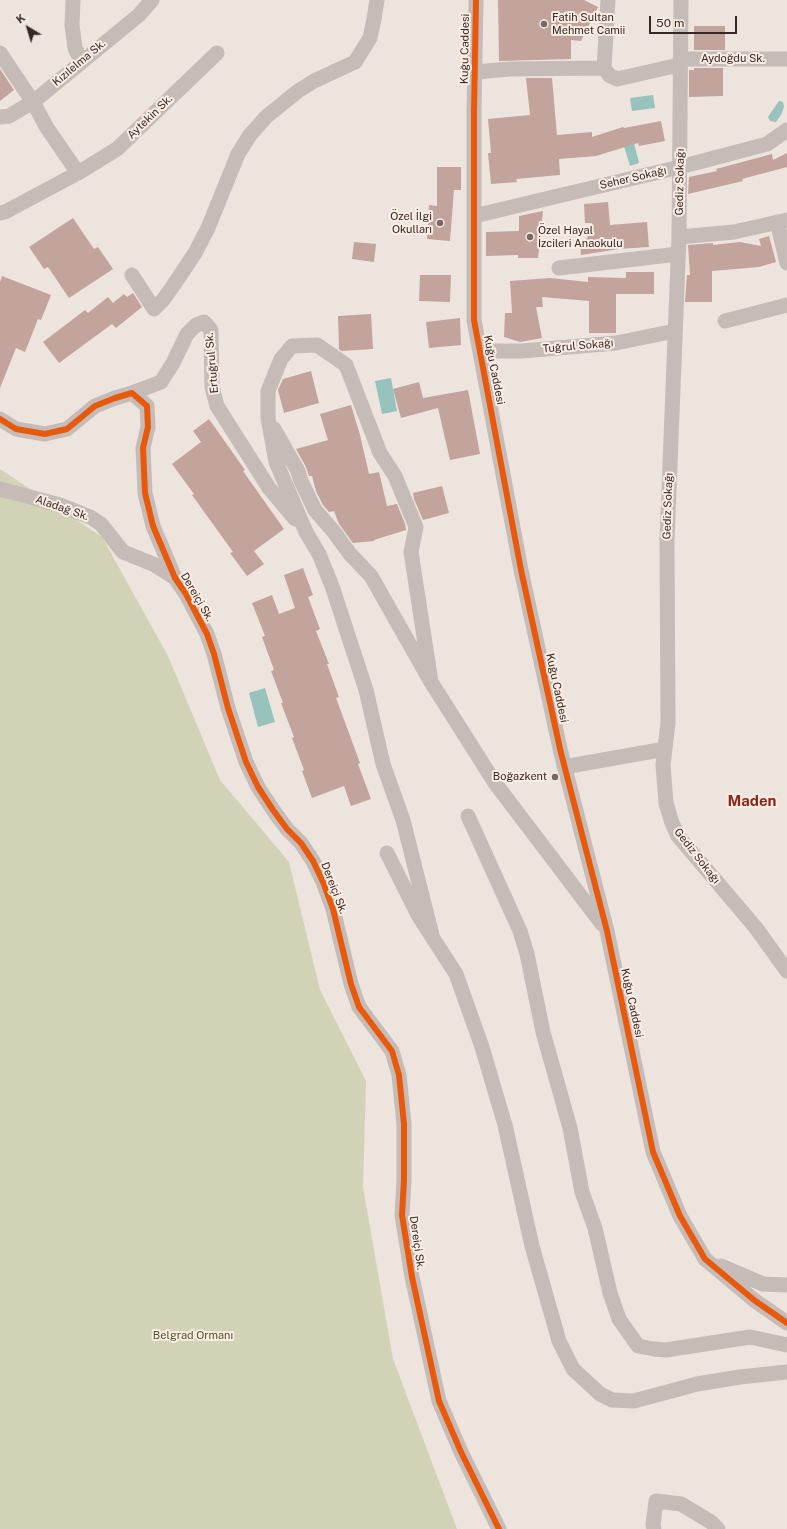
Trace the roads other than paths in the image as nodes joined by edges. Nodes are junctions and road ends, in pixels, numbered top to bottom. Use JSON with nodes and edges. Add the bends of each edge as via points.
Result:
{"nodes":[{"id":1,"x":73,"y":0,"type":"edge"},
{"id":2,"x":152,"y":0,"type":"edge"},
{"id":3,"x":377,"y":0,"type":"edge"},
{"id":4,"x":476,"y":0,"type":"edge"},
{"id":5,"x":608,"y":0,"type":"edge"},
{"id":6,"x":681,"y":0,"type":"edge"},
{"id":7,"x":0,"y":53,"type":"edge"},
{"id":8,"x":216,"y":53,"type":"dead end"},
{"id":9,"x":787,"y":59,"type":"edge"},
{"id":10,"x":81,"y":61,"type":"junction"},
{"id":11,"x":680,"y":62,"type":"junction"},
{"id":12,"x":604,"y":68,"type":"junction"},
{"id":13,"x":475,"y":72,"type":"junction"},
{"id":14,"x":33,"y":102,"type":"junction"},
{"id":15,"x":0,"y":117,"type":"edge"},
{"id":16,"x":787,"y":130,"type":"edge"},
{"id":17,"x":680,"y":167,"type":"junction"},
{"id":18,"x":78,"y":173,"type":"junction"},
{"id":19,"x":0,"y":213,"type":"edge"},
{"id":20,"x":474,"y":216,"type":"junction"},
{"id":21,"x":782,"y":221,"type":"edge"},
{"id":22,"x":679,"y":237,"type":"junction"},
{"id":23,"x":678,"y":254,"type":"junction"},
{"id":24,"x":787,"y":263,"type":"edge"},
{"id":25,"x":560,"y":268,"type":"dead end"},
{"id":26,"x":132,"y":275,"type":"dead end"},
{"id":27,"x":787,"y":305,"type":"edge"},
{"id":28,"x":725,"y":321,"type":"dead end"},
{"id":29,"x":675,"y":331,"type":"junction"},
{"id":30,"x":480,"y":351,"type":"junction"},
{"id":31,"x":132,"y":393,"type":"junction"},
{"id":32,"x":268,"y":418,"type":"junction"},
{"id":33,"x":0,"y":419,"type":"edge"},
{"id":34,"x":0,"y":490,"type":"edge"},
{"id":35,"x":306,"y":532,"type":"junction"},
{"id":36,"x":174,"y":578,"type":"junction"},
{"id":37,"x":430,"y":682,"type":"junction"},
{"id":38,"x":665,"y":749,"type":"junction"},
{"id":39,"x":564,"y":766,"type":"junction"},
{"id":40,"x":468,"y":816,"type":"dead end"},
{"id":41,"x":387,"y":853,"type":"dead end"},
{"id":42,"x":607,"y":931,"type":"junction"},
{"id":43,"x":432,"y":935,"type":"junction"},
{"id":44,"x":787,"y":971,"type":"edge"},
{"id":45,"x":705,"y":1259,"type":"junction"},
{"id":46,"x":787,"y":1284,"type":"edge"},
{"id":47,"x":787,"y":1323,"type":"edge"},
{"id":48,"x":787,"y":1344,"type":"edge"},
{"id":49,"x":787,"y":1372,"type":"edge"},
{"id":50,"x":499,"y":1529,"type":"edge"},
{"id":51,"x":654,"y":1529,"type":"edge"},
{"id":52,"x":718,"y":1529,"type":"edge"}],
"edges":[{"from":1,"to":10,"type":"street","via":[[72,25],[75,48]]},
{"from":2,"to":10,"type":"street","name":"Kızılelma Sk.","via":[[139,15]]},
{"from":3,"to":26,"type":"street","via":[[370,38],[355,62],[298,91],[266,117],[250,135],[238,154],[196,253],[154,309]]},
{"from":4,"to":13,"type":"street","name":"Kuğu Caddesi"},
{"from":5,"to":12,"type":"street"},
{"from":6,"to":11,"type":"street","name":"Gediz Sokağı"},
{"from":7,"to":14,"type":"street"},
{"from":8,"to":18,"type":"street","name":"Aytekin Sk.","via":[[116,149]]},
{"from":9,"to":11,"type":"street","name":"Aydoğdu Sk."},
{"from":10,"to":14,"type":"street","name":"Kızılelma Sk."},
{"from":11,"to":12,"type":"street","name":"Aydoğdu Sk.","via":[[617,79],[609,75]]},
{"from":11,"to":17,"type":"street","name":"Gediz Sokağı"},
{"from":12,"to":13,"type":"street"},
{"from":13,"to":20,"type":"street","name":"Kuğu Caddesi"},
{"from":14,"to":15,"type":"street","name":"Kızılelma Sk.","via":[[9,116]]},
{"from":14,"to":18,"type":"street","via":[[47,128]]},
{"from":16,"to":17,"type":"street","name":"Seher Sokağı","via":[[767,144]]},
{"from":17,"to":20,"type":"street","name":"Seher Sokağı"},
{"from":17,"to":22,"type":"street","name":"Gediz Sokağı"},
{"from":18,"to":19,"type":"street","name":"Aytekin Sk."},
{"from":20,"to":30,"type":"street","name":"Kuğu Caddesi","via":[[474,320]]},
{"from":21,"to":22,"type":"street","via":[[734,232]]},
{"from":21,"to":24,"type":"street"},
{"from":22,"to":23,"type":"street","name":"Gediz Sokağı"},
{"from":23,"to":25,"type":"street"},
{"from":23,"to":29,"type":"street","name":"Gediz Sokağı"},
{"from":27,"to":28,"type":"street"},
{"from":29,"to":30,"type":"street","name":"Tuğrul Sokağı","via":[[616,343],[522,352]]},
{"from":29,"to":38,"type":"street","name":"Gediz Sokağı","via":[[667,540],[668,723]]},
{"from":30,"to":39,"type":"street","name":"Kuğu Caddesi","via":[[521,570]]},
{"from":31,"to":33,"type":"street","via":[[95,406],[68,430],[45,434],[16,429]]},
{"from":31,"to":35,"type":"street","name":"Ertuğrul Sk.","via":[[161,382],[187,334],[196,325],[204,322],[211,330],[212,387],[217,406],[269,488]]},
{"from":31,"to":36,"type":"street","name":"Dereiçi Sk.","via":[[147,406],[148,427],[142,448],[145,493],[153,526]]},
{"from":32,"to":35,"type":"street","via":[[276,462]]},
{"from":32,"to":37,"type":"street","via":[[298,471],[315,510],[371,576]]},
{"from":32,"to":37,"type":"street","via":[[268,391],[281,359],[292,346],[317,345],[346,365],[380,453],[395,476],[416,527],[411,552]]},
{"from":34,"to":36,"type":"street","name":"Aladağ Sk.","via":[[60,505],[90,517],[102,524],[123,552],[153,564]]},
{"from":35,"to":43,"type":"street","via":[[319,554],[332,586],[366,690],[383,764],[403,820]]},
{"from":36,"to":50,"type":"street","name":"Dereiçi Sk.","via":[[186,594],[207,634],[228,708],[246,762],[258,788],[287,829],[301,843],[323,882],[333,909],[350,984],[358,1007],[392,1050],[400,1075],[404,1124],[402,1215],[412,1277],[439,1401]]},
{"from":37,"to":42,"type":"street","via":[[495,783]]},
{"from":38,"to":39,"type":"street"},
{"from":38,"to":44,"type":"street","name":"Gediz Sokağı","via":[[662,765],[666,803],[678,836],[756,928]]},
{"from":39,"to":42,"type":"street","name":"Kuğu Caddesi"},
{"from":40,"to":48,"type":"street","via":[[520,931],[527,954],[543,1032],[570,1128],[582,1192],[595,1228],[610,1293],[619,1319],[638,1346],[654,1349],[666,1350],[750,1337]]},
{"from":41,"to":43,"type":"street","via":[[418,916]]},
{"from":42,"to":45,"type":"street","name":"Kuğu Caddesi","via":[[653,1152],[680,1216]]},
{"from":43,"to":49,"type":"street","via":[[456,974],[482,1048],[505,1125],[532,1246],[560,1341],[573,1369],[600,1394],[612,1400],[634,1401],[697,1384]]},
{"from":45,"to":46,"type":"street","via":[[763,1284]]},
{"from":45,"to":47,"type":"street","name":"Kuğu Caddesi","via":[[754,1300]]},
{"from":51,"to":52,"type":"street","via":[[656,1501],[681,1504]]}]}
